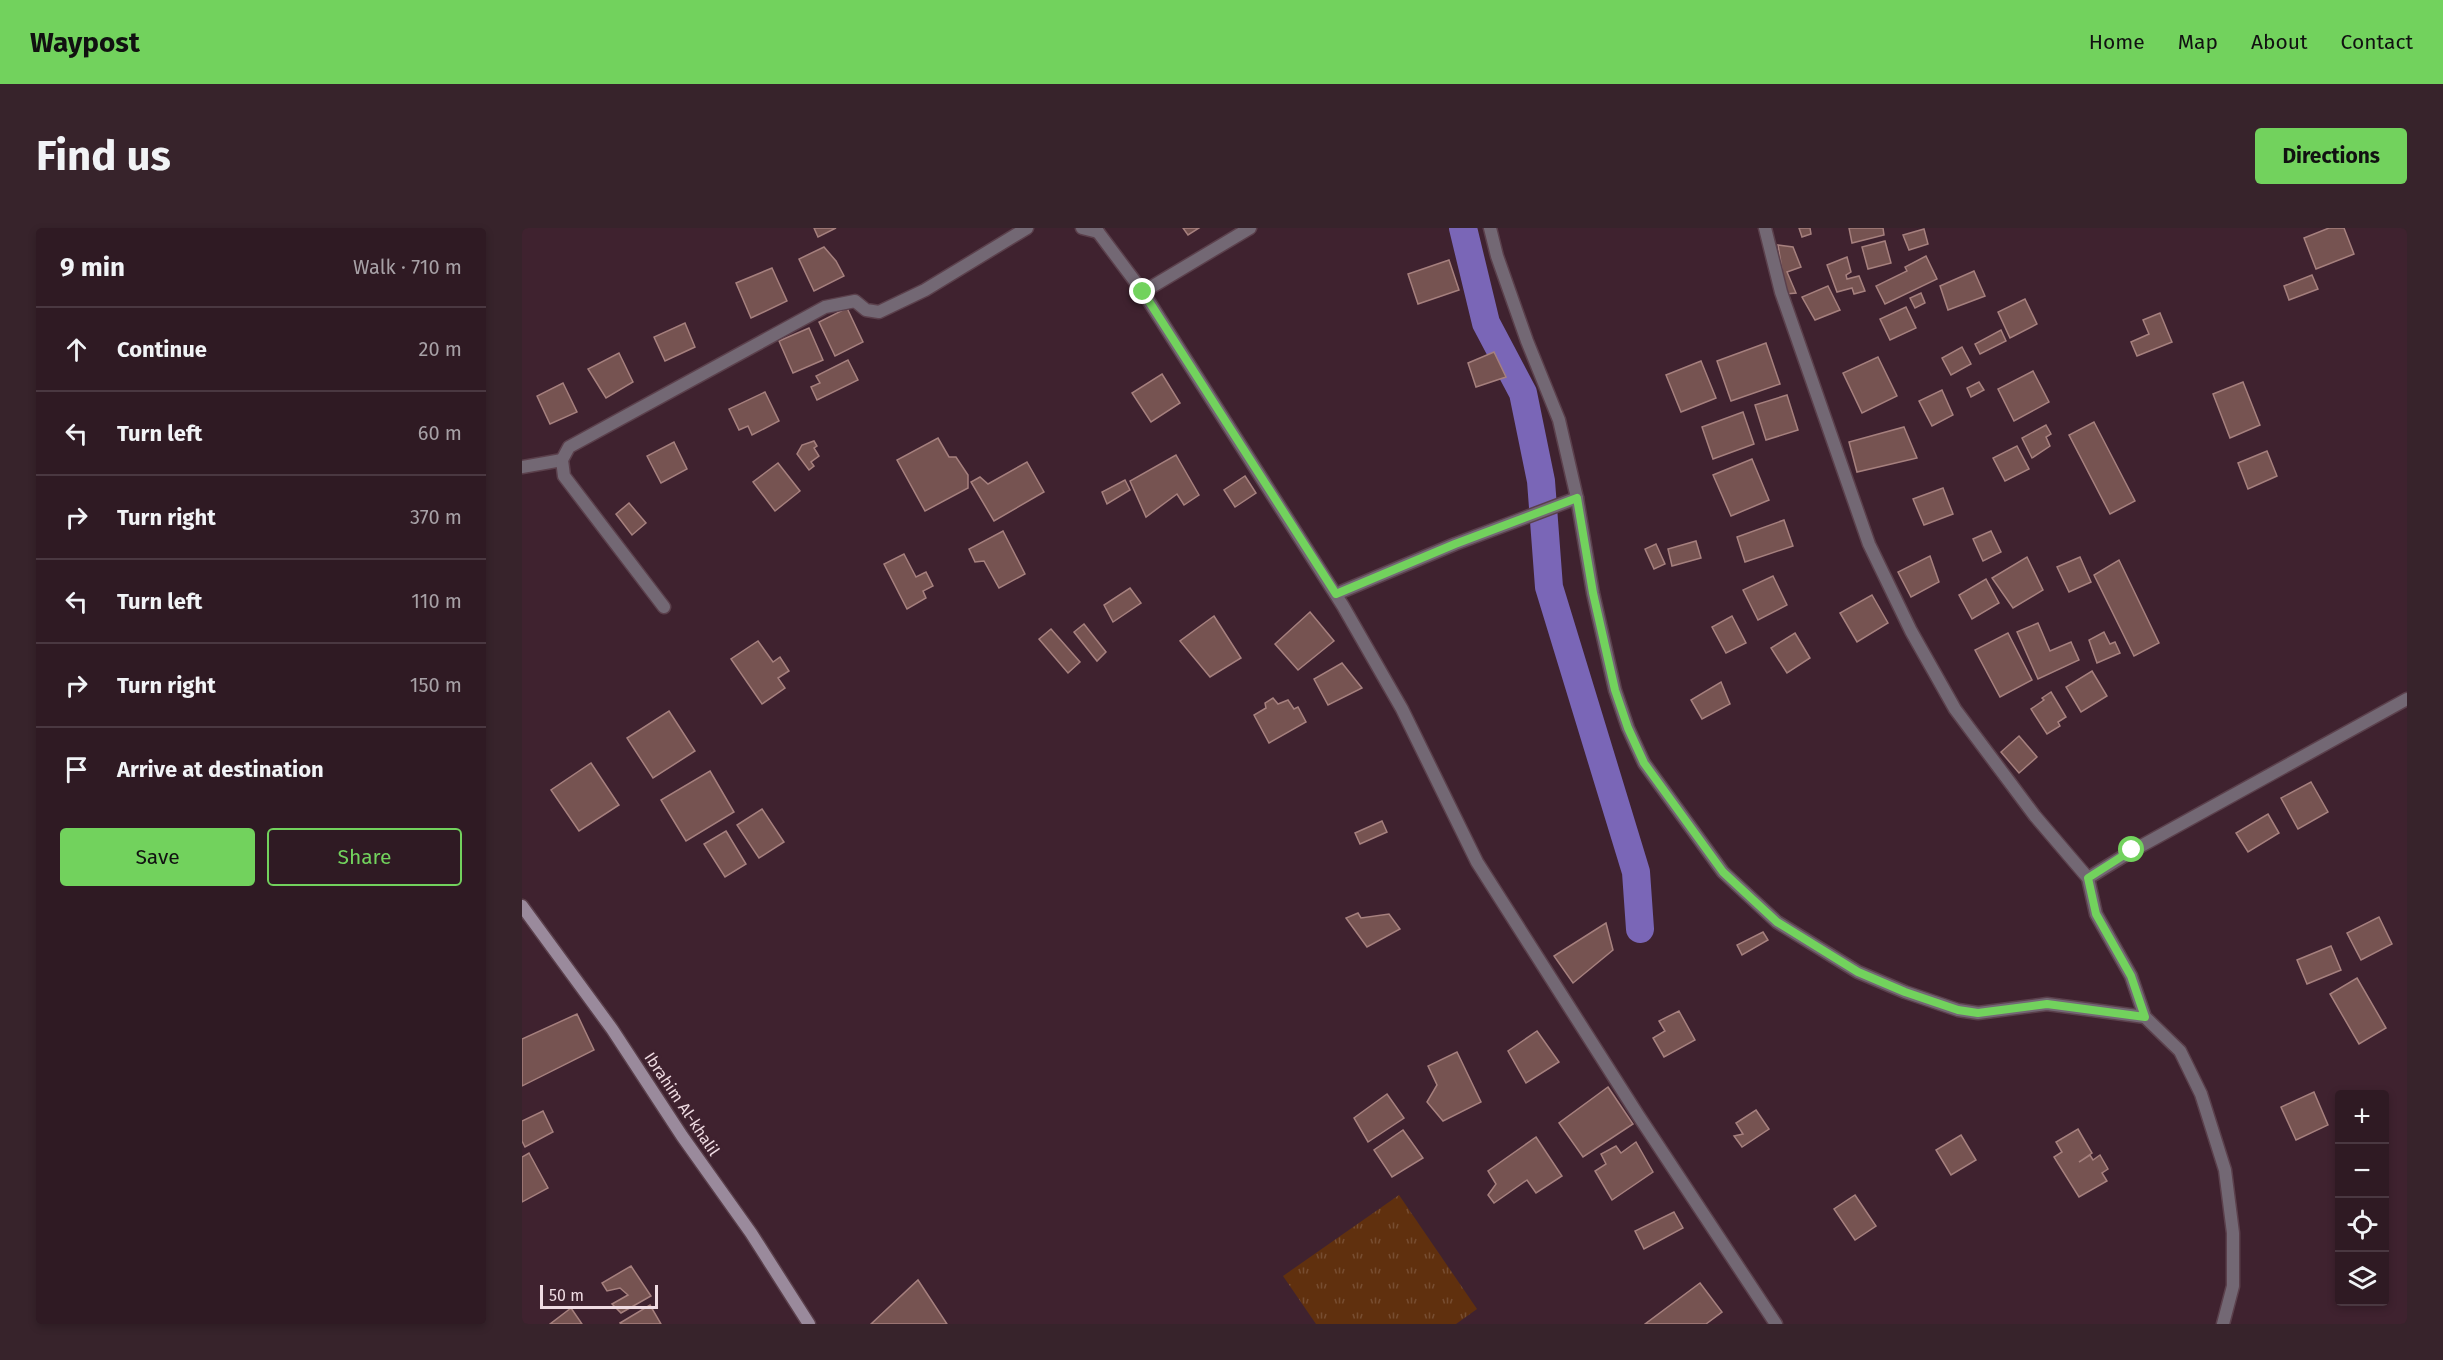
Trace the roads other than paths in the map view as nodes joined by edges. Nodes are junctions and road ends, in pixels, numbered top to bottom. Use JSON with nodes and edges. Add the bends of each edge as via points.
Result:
{"nodes":[{"id":1,"x":1027,"y":228,"type":"edge"},
{"id":2,"x":1082,"y":228,"type":"edge"},
{"id":3,"x":1250,"y":228,"type":"edge"},
{"id":4,"x":1490,"y":228,"type":"edge"},
{"id":5,"x":1765,"y":228,"type":"edge"},
{"id":6,"x":1096,"y":230,"type":"edge"},
{"id":7,"x":1143,"y":292,"type":"junction"},
{"id":8,"x":562,"y":460,"type":"junction"},
{"id":9,"x":522,"y":467,"type":"edge"},
{"id":10,"x":1577,"y":498,"type":"junction"},
{"id":11,"x":1336,"y":594,"type":"junction"},
{"id":12,"x":664,"y":608,"type":"dead end"},
{"id":13,"x":2407,"y":699,"type":"edge"},
{"id":14,"x":2088,"y":878,"type":"junction"},
{"id":15,"x":522,"y":906,"type":"edge"},
{"id":16,"x":2145,"y":1017,"type":"junction"},
{"id":17,"x":809,"y":1324,"type":"edge"},
{"id":18,"x":1776,"y":1324,"type":"edge"},
{"id":19,"x":2223,"y":1324,"type":"edge"}],
"edges":[{"from":1,"to":8,"type":"street","via":[[925,290],[879,312],[866,310],[855,301],[825,307],[569,447]]},
{"from":2,"to":6,"type":"street"},
{"from":3,"to":7,"type":"street"},
{"from":4,"to":10,"type":"street","via":[[1527,341],[1559,420]]},
{"from":5,"to":14,"type":"street","via":[[1781,292],[1869,544],[1911,631],[1955,709],[2035,816]]},
{"from":6,"to":7,"type":"street"},
{"from":7,"to":11,"type":"street"},
{"from":8,"to":9,"type":"street"},
{"from":8,"to":12,"type":"street","via":[[564,476]]},
{"from":10,"to":11,"type":"street"},
{"from":10,"to":16,"type":"street","via":[[1615,690],[1644,763],[1723,872],[1777,922],[1858,972],[1958,1010],[1978,1013],[2047,1004]]},
{"from":11,"to":18,"type":"street","via":[[1402,709],[1477,862]]},
{"from":13,"to":14,"type":"street"},
{"from":14,"to":16,"type":"street","via":[[2096,914],[2131,976]]},
{"from":15,"to":17,"type":"street","name":"Ibrahim Al-khalil","via":[[612,1029]]},
{"from":16,"to":19,"type":"street","via":[[2180,1051],[2201,1094],[2225,1170],[2234,1233],[2233,1286]]}]}
